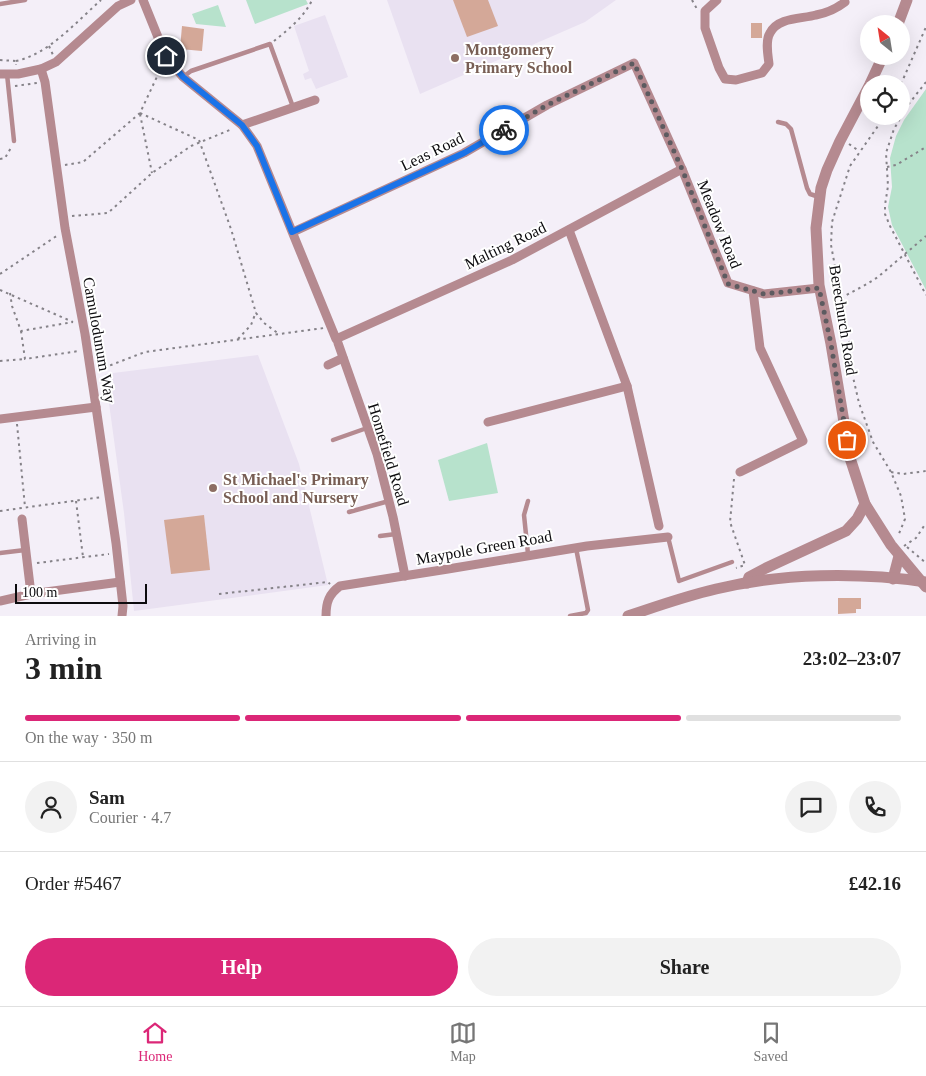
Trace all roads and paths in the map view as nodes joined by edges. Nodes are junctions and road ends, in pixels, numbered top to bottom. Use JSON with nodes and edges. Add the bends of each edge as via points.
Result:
{"nodes":[{"id":1,"x":25,"y":0,"type":"edge"},
{"id":2,"x":101,"y":0,"type":"edge"},
{"id":3,"x":131,"y":0,"type":"edge"},
{"id":4,"x":143,"y":0,"type":"edge"},
{"id":5,"x":312,"y":0,"type":"edge"},
{"id":6,"x":717,"y":0,"type":"edge"},
{"id":7,"x":844,"y":0,"type":"edge"},
{"id":8,"x":907,"y":0,"type":"edge"},
{"id":9,"x":0,"y":4,"type":"edge"},
{"id":10,"x":901,"y":15,"type":"edge"},
{"id":11,"x":926,"y":27,"type":"edge"},
{"id":12,"x":270,"y":44,"type":"junction"},
{"id":13,"x":168,"y":59,"type":"junction"},
{"id":14,"x":0,"y":60,"type":"edge"},
{"id":15,"x":16,"y":61,"type":"junction"},
{"id":16,"x":634,"y":63,"type":"joint"},
{"id":17,"x":41,"y":69,"type":"junction"},
{"id":18,"x":3,"y":74,"type":"edge"},
{"id":19,"x":18,"y":74,"type":"junction"},
{"id":20,"x":905,"y":75,"type":"edge"},
{"id":21,"x":183,"y":77,"type":"junction"},
{"id":22,"x":45,"y":82,"type":"junction"},
{"id":23,"x":926,"y":82,"type":"edge"},
{"id":24,"x":8,"y":86,"type":"junction"},
{"id":25,"x":315,"y":100,"type":"dead end"},
{"id":26,"x":860,"y":103,"type":"edge"},
{"id":27,"x":910,"y":103,"type":"edge"},
{"id":28,"x":293,"y":107,"type":"junction"},
{"id":29,"x":140,"y":113,"type":"junction"},
{"id":30,"x":778,"y":122,"type":"dead end"},
{"id":31,"x":242,"y":125,"type":"junction"},
{"id":32,"x":879,"y":125,"type":"edge"},
{"id":33,"x":896,"y":125,"type":"edge"},
{"id":34,"x":14,"y":141,"type":"joint"},
{"id":35,"x":200,"y":142,"type":"junction"},
{"id":36,"x":926,"y":147,"type":"edge"},
{"id":37,"x":0,"y":159,"type":"edge"},
{"id":38,"x":58,"y":167,"type":"junction"},
{"id":39,"x":887,"y":167,"type":"junction"},
{"id":40,"x":682,"y":169,"type":"junction"},
{"id":41,"x":152,"y":173,"type":"junction"},
{"id":42,"x":819,"y":197,"type":"junction"},
{"id":43,"x":72,"y":216,"type":"dead end"},
{"id":44,"x":65,"y":228,"type":"junction"},
{"id":45,"x":569,"y":230,"type":"junction"},
{"id":46,"x":292,"y":232,"type":"junction"},
{"id":47,"x":926,"y":236,"type":"edge"},
{"id":48,"x":905,"y":253,"type":"junction"},
{"id":49,"x":0,"y":274,"type":"edge"},
{"id":50,"x":819,"y":288,"type":"junction"},
{"id":51,"x":0,"y":290,"type":"edge"},
{"id":52,"x":753,"y":291,"type":"junction"},
{"id":53,"x":10,"y":293,"type":"junction"},
{"id":54,"x":926,"y":294,"type":"edge"},
{"id":55,"x":841,"y":298,"type":"junction"},
{"id":56,"x":256,"y":312,"type":"junction"},
{"id":57,"x":73,"y":322,"type":"junction"},
{"id":58,"x":84,"y":327,"type":"junction"},
{"id":59,"x":331,"y":327,"type":"junction"},
{"id":60,"x":21,"y":331,"type":"junction"},
{"id":61,"x":279,"y":334,"type":"junction"},
{"id":62,"x":237,"y":340,"type":"junction"},
{"id":63,"x":337,"y":341,"type":"junction"},
{"id":64,"x":88,"y":350,"type":"junction"},
{"id":65,"x":342,"y":358,"type":"junction"},
{"id":66,"x":26,"y":359,"type":"junction"},
{"id":67,"x":0,"y":361,"type":"edge"},
{"id":68,"x":328,"y":365,"type":"dead end"},
{"id":69,"x":96,"y":371,"type":"dead end"},
{"id":70,"x":627,"y":386,"type":"junction"},
{"id":71,"x":96,"y":407,"type":"junction"},
{"id":72,"x":17,"y":417,"type":"junction"},
{"id":73,"x":0,"y":419,"type":"edge"},
{"id":74,"x":488,"y":422,"type":"dead end"},
{"id":75,"x":367,"y":428,"type":"junction"},
{"id":76,"x":333,"y":440,"type":"dead end"},
{"id":77,"x":926,"y":471,"type":"edge"},
{"id":78,"x":740,"y":472,"type":"joint"},
{"id":79,"x":891,"y":472,"type":"junction"},
{"id":80,"x":109,"y":496,"type":"junction"},
{"id":81,"x":76,"y":500,"type":"junction"},
{"id":82,"x":528,"y":500,"type":"dead end"},
{"id":83,"x":389,"y":501,"type":"junction"},
{"id":84,"x":865,"y":504,"type":"junction"},
{"id":85,"x":25,"y":508,"type":"junction"},
{"id":86,"x":0,"y":511,"type":"edge"},
{"id":87,"x":350,"y":512,"type":"dead end"},
{"id":88,"x":22,"y":520,"type":"dead end"},
{"id":89,"x":926,"y":523,"type":"edge"},
{"id":90,"x":659,"y":526,"type":"dead end"},
{"id":91,"x":396,"y":534,"type":"junction"},
{"id":92,"x":380,"y":536,"type":"dead end"},
{"id":93,"x":668,"y":537,"type":"joint"},
{"id":94,"x":576,"y":547,"type":"junction"},
{"id":95,"x":898,"y":549,"type":"junction"},
{"id":96,"x":25,"y":550,"type":"junction"},
{"id":97,"x":0,"y":553,"type":"edge"},
{"id":98,"x":117,"y":553,"type":"junction"},
{"id":99,"x":528,"y":554,"type":"junction"},
{"id":100,"x":83,"y":557,"type":"junction"},
{"id":101,"x":732,"y":562,"type":"joint"},
{"id":102,"x":27,"y":564,"type":"junction"},
{"id":103,"x":926,"y":564,"type":"edge"},
{"id":104,"x":405,"y":576,"type":"junction"},
{"id":105,"x":892,"y":579,"type":"junction"},
{"id":106,"x":120,"y":582,"type":"junction"},
{"id":107,"x":748,"y":583,"type":"junction"},
{"id":108,"x":924,"y":583,"type":"edge"},
{"id":109,"x":335,"y":590,"type":"junction"},
{"id":110,"x":31,"y":594,"type":"junction"},
{"id":111,"x":219,"y":594,"type":"dead end"},
{"id":112,"x":0,"y":600,"type":"edge"},
{"id":113,"x":122,"y":616,"type":"edge"},
{"id":114,"x":326,"y":616,"type":"edge"},
{"id":115,"x":570,"y":616,"type":"edge"},
{"id":116,"x":628,"y":616,"type":"edge"}],
"edges":[{"from":1,"to":9,"type":"lane"},
{"from":2,"to":15,"type":"path","via":[[49,46]]},
{"from":3,"to":17,"type":"street","via":[[118,6],[56,62]]},
{"from":4,"to":13,"type":"street","name":"Homefield Road"},
{"from":5,"to":12,"type":"path","via":[[288,30]]},
{"from":6,"to":7,"type":"street","via":[[705,11],[705,28],[725,79],[736,80],[762,74],[769,64],[770,33],[777,25],[836,9]]},
{"from":8,"to":10,"type":"street"},
{"from":11,"to":20,"type":"path"},
{"from":12,"to":21,"type":"lane","via":[[191,71]]},
{"from":12,"to":28,"type":"lane"},
{"from":13,"to":21,"type":"street","name":"Homefield Road"},
{"from":13,"to":29,"type":"path","via":[[162,65]]},
{"from":14,"to":15,"type":"path"},
{"from":15,"to":19,"type":"path"},
{"from":16,"to":40,"type":"street","name":"Meadow Road"},
{"from":16,"to":46,"type":"street","name":"Leas Road","via":[[547,105],[464,153]]},
{"from":17,"to":19,"type":"street"},
{"from":17,"to":22,"type":"street","name":"Camulodunum Way"},
{"from":18,"to":19,"type":"street"},
{"from":18,"to":24,"type":"lane"},
{"from":21,"to":31,"type":"street","name":"Homefield Road"},
{"from":22,"to":24,"type":"path"},
{"from":22,"to":38,"type":"street","name":"Camulodunum Way"},
{"from":23,"to":27,"type":"path"},
{"from":24,"to":34,"type":"lane"},
{"from":25,"to":28,"type":"street"},
{"from":26,"to":42,"type":"street","name":"Berechurch Road","via":[[830,163]]},
{"from":28,"to":31,"type":"street"},
{"from":29,"to":35,"type":"path"},
{"from":29,"to":38,"type":"path","via":[[83,162]]},
{"from":29,"to":41,"type":"path"},
{"from":30,"to":42,"type":"lane","via":[[791,129],[807,188],[810,194]]},
{"from":31,"to":35,"type":"path"},
{"from":31,"to":46,"type":"street","name":"Homefield Road","via":[[257,146]]},
{"from":32,"to":55,"type":"path","via":[[850,166],[832,222],[831,245]]},
{"from":33,"to":39,"type":"path","via":[[886,154]]},
{"from":34,"to":37,"type":"path","via":[[5,158]]},
{"from":35,"to":41,"type":"path"},
{"from":35,"to":56,"type":"path"},
{"from":36,"to":39,"type":"path"},
{"from":38,"to":44,"type":"street","name":"Camulodunum Way"},
{"from":39,"to":48,"type":"path","via":[[885,214]]},
{"from":40,"to":45,"type":"street","name":"Malting Road"},
{"from":40,"to":52,"type":"street","name":"Meadow Road","via":[[728,284]]},
{"from":41,"to":43,"type":"path","via":[[108,213]]},
{"from":42,"to":50,"type":"street","name":"Berechurch Road","via":[[816,228]]},
{"from":44,"to":49,"type":"path"},
{"from":44,"to":58,"type":"street","name":"Camulodunum Way"},
{"from":45,"to":63,"type":"street","name":"Malting Road"},
{"from":45,"to":70,"type":"street"},
{"from":46,"to":59,"type":"street","name":"Homefield Road"},
{"from":47,"to":48,"type":"path"},
{"from":48,"to":54,"type":"path"},
{"from":48,"to":55,"type":"path","via":[[867,284]]},
{"from":50,"to":52,"type":"street","name":"Meadow Road","via":[[764,294]]},
{"from":50,"to":84,"type":"street","name":"Berechurch Road","via":[[850,458]]},
{"from":51,"to":53,"type":"path"},
{"from":52,"to":78,"type":"street","via":[[760,348],[803,441]]},
{"from":53,"to":57,"type":"path"},
{"from":53,"to":60,"type":"path"},
{"from":55,"to":79,"type":"path","via":[[860,403],[873,442]]},
{"from":56,"to":61,"type":"path"},
{"from":56,"to":62,"type":"path","via":[[251,325]]},
{"from":57,"to":58,"type":"path"},
{"from":57,"to":60,"type":"path"},
{"from":58,"to":64,"type":"street","name":"Camulodunum Way"},
{"from":59,"to":61,"type":"path"},
{"from":59,"to":63,"type":"street","name":"Homefield Road"},
{"from":60,"to":66,"type":"path"},
{"from":61,"to":62,"type":"path"},
{"from":62,"to":69,"type":"path","via":[[145,352]]},
{"from":63,"to":65,"type":"street","name":"Homefield Road"},
{"from":64,"to":66,"type":"path"},
{"from":64,"to":71,"type":"street","name":"Camulodunum Way"},
{"from":65,"to":68,"type":"street"},
{"from":65,"to":75,"type":"street","name":"Homefield Road"},
{"from":66,"to":67,"type":"path"},
{"from":70,"to":74,"type":"street"},
{"from":70,"to":90,"type":"street"},
{"from":71,"to":72,"type":"street"},
{"from":71,"to":80,"type":"street","name":"Camulodunum Way"},
{"from":72,"to":73,"type":"street"},
{"from":72,"to":85,"type":"path"},
{"from":75,"to":76,"type":"lane"},
{"from":75,"to":83,"type":"street","name":"Homefield Road"},
{"from":77,"to":79,"type":"path"},
{"from":78,"to":101,"type":"path","via":[[735,472],[730,522],[746,565],[736,568]]},
{"from":79,"to":95,"type":"path","via":[[901,496],[905,519],[894,542]]},
{"from":80,"to":81,"type":"path"},
{"from":80,"to":98,"type":"street","name":"Camulodunum Way"},
{"from":81,"to":85,"type":"path"},
{"from":81,"to":100,"type":"path"},
{"from":82,"to":99,"type":"lane","via":[[524,515]]},
{"from":83,"to":87,"type":"lane"},
{"from":83,"to":91,"type":"street","name":"Homefield Road"},
{"from":84,"to":95,"type":"street","name":"Berechurch Road"},
{"from":84,"to":107,"type":"street","via":[[846,531],[749,577]]},
{"from":85,"to":86,"type":"path"},
{"from":88,"to":96,"type":"street"},
{"from":89,"to":95,"type":"path","via":[[916,538]]},
{"from":91,"to":92,"type":"lane"},
{"from":91,"to":104,"type":"street","name":"Homefield Road"},
{"from":93,"to":94,"type":"street","name":"Maypole Green Road"},
{"from":93,"to":101,"type":"lane","via":[[679,581]]},
{"from":94,"to":99,"type":"street","name":"Maypole Green Road"},
{"from":94,"to":115,"type":"lane","via":[[588,610]]},
{"from":95,"to":103,"type":"path"},
{"from":95,"to":105,"type":"street"},
{"from":95,"to":108,"type":"street","name":"Berechurch Road"},
{"from":96,"to":97,"type":"lane"},
{"from":96,"to":102,"type":"street"},
{"from":98,"to":100,"type":"path"},
{"from":98,"to":106,"type":"street","name":"Camulodunum Way"},
{"from":99,"to":104,"type":"street","name":"Maypole Green Road"},
{"from":100,"to":102,"type":"path"},
{"from":102,"to":110,"type":"street"},
{"from":104,"to":109,"type":"street","name":"Maypole Green Road","via":[[340,586]]},
{"from":105,"to":107,"type":"street","via":[[866,575],[820,576]]},
{"from":105,"to":108,"type":"street"},
{"from":106,"to":110,"type":"street"},
{"from":106,"to":113,"type":"street","name":"Camulodunum Way"},
{"from":107,"to":116,"type":"street","via":[[716,589]]},
{"from":109,"to":111,"type":"path","via":[[328,582]]},
{"from":109,"to":114,"type":"street","via":[[328,597]]},
{"from":110,"to":112,"type":"street"}]}
